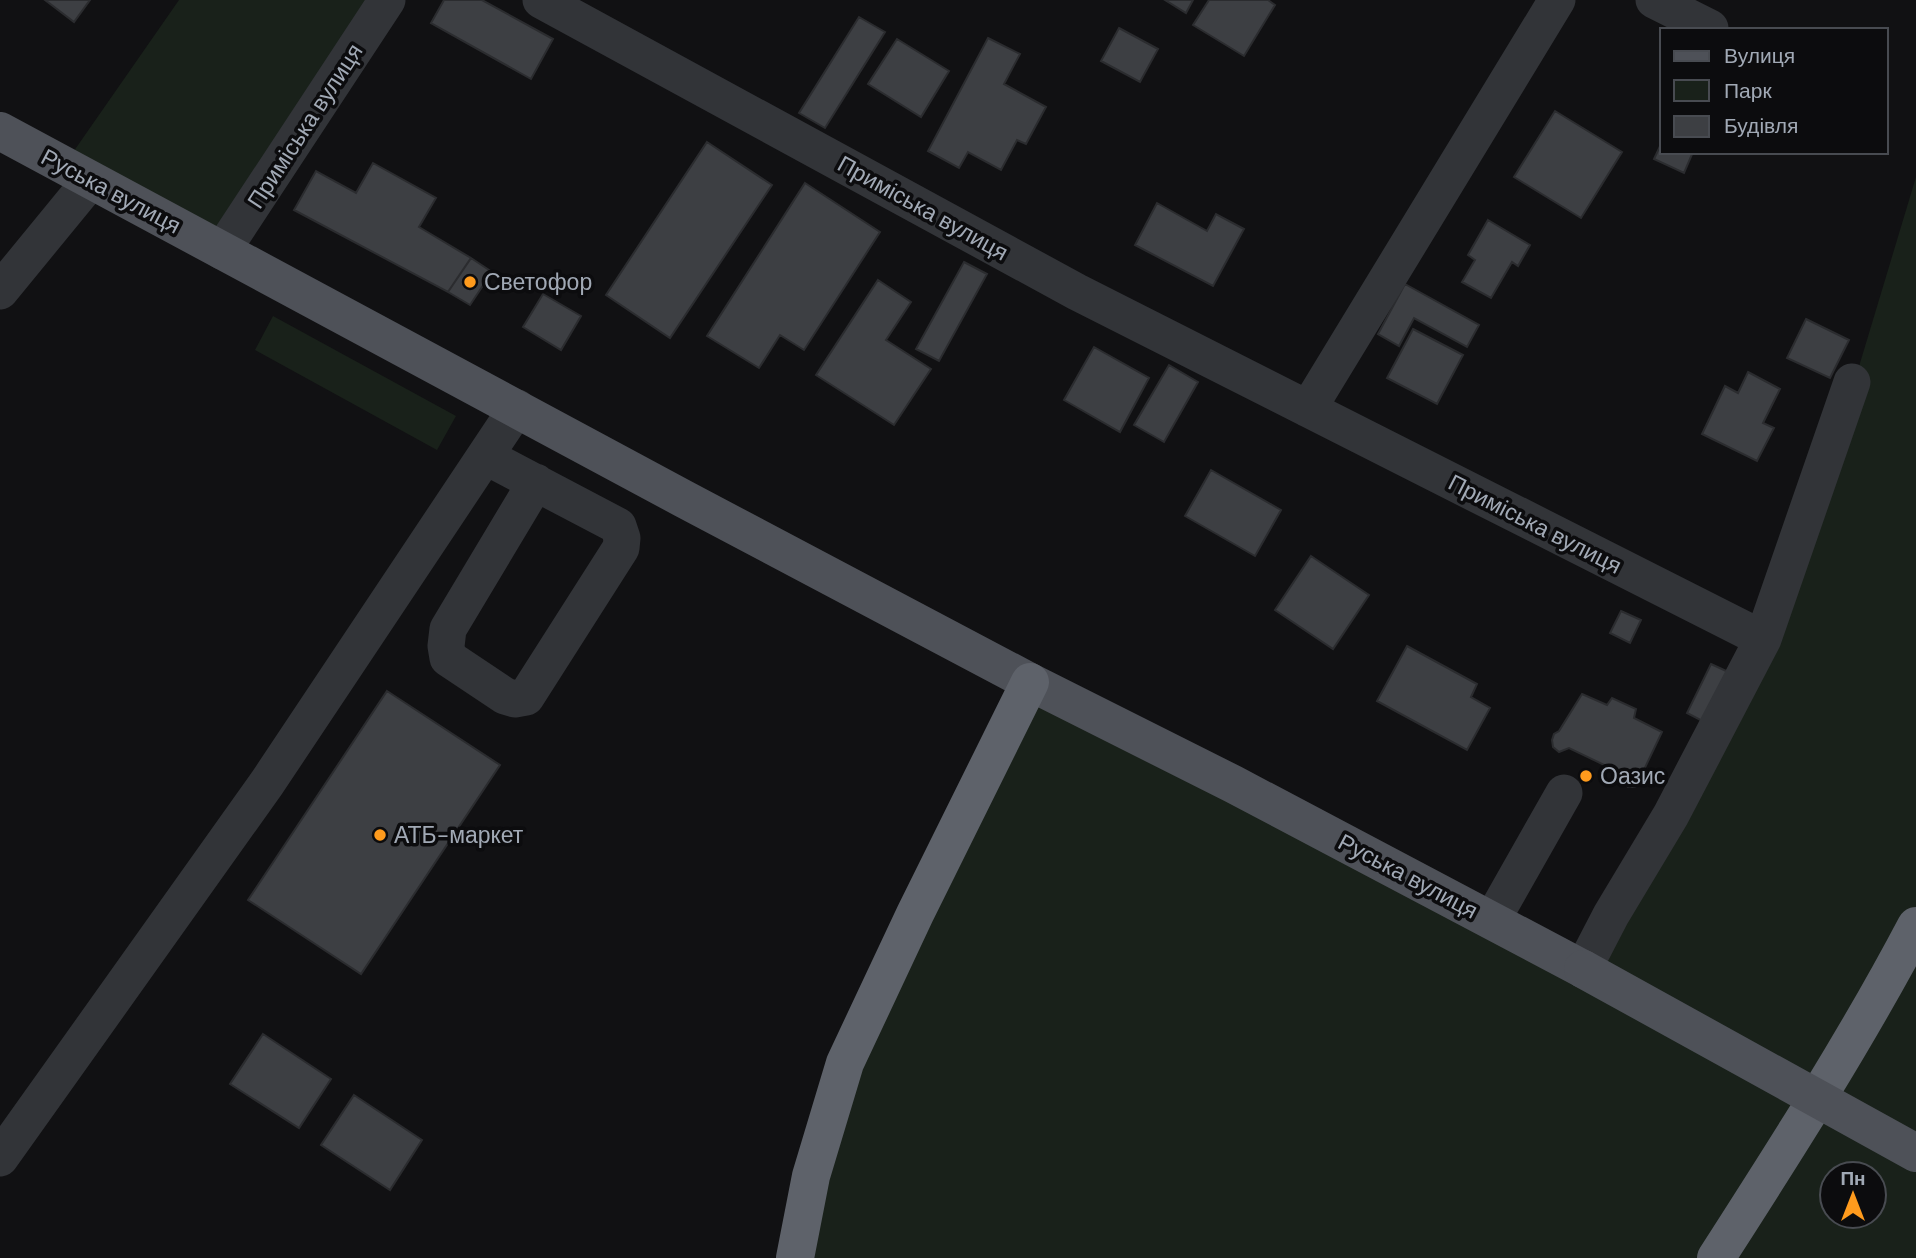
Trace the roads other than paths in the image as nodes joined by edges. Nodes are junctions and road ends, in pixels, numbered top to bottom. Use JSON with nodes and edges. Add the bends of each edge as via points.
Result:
{"nodes":[{"id":1,"x":387,"y":0,"type":"edge"},
{"id":2,"x":541,"y":0,"type":"edge"},
{"id":3,"x":1557,"y":0,"type":"edge"},
{"id":4,"x":1654,"y":0,"type":"edge"},
{"id":5,"x":1708,"y":28,"type":"edge"},
{"id":6,"x":0,"y":131,"type":"edge"},
{"id":7,"x":91,"y":180,"type":"junction"},
{"id":8,"x":222,"y":251,"type":"junction"},
{"id":9,"x":0,"y":291,"type":"edge"},
{"id":10,"x":1852,"y":382,"type":"dead end"},
{"id":11,"x":517,"y":408,"type":"junction"},
{"id":12,"x":1308,"y":409,"type":"junction"},
{"id":13,"x":485,"y":456,"type":"junction"},
{"id":14,"x":536,"y":482,"type":"junction"},
{"id":15,"x":1763,"y":639,"type":"junction"},
{"id":16,"x":1030,"y":682,"type":"junction"},
{"id":17,"x":1564,"y":793,"type":"dead end"},
{"id":18,"x":1492,"y":920,"type":"junction"},
{"id":19,"x":1916,"y":926,"type":"edge"},
{"id":20,"x":1583,"y":969,"type":"junction"},
{"id":21,"x":1916,"y":1153,"type":"edge"},
{"id":22,"x":0,"y":1158,"type":"edge"},
{"id":23,"x":795,"y":1258,"type":"edge"},
{"id":24,"x":1716,"y":1258,"type":"edge"}],
"edges":[{"from":1,"to":8,"type":"street","name":"Приміська вулиця"},
{"from":2,"to":12,"type":"street","name":"Приміська вулиця","via":[[1077,292]]},
{"from":3,"to":12,"type":"street"},
{"from":4,"to":5,"type":"street"},
{"from":6,"to":7,"type":"main road","name":"Руська вулиця"},
{"from":7,"to":8,"type":"main road","name":"Руська вулиця"},
{"from":7,"to":9,"type":"street"},
{"from":8,"to":11,"type":"main road","name":"Руська вулиця"},
{"from":10,"to":15,"type":"street"},
{"from":11,"to":13,"type":"street"},
{"from":11,"to":16,"type":"main road","name":"Руська вулиця"},
{"from":12,"to":15,"type":"street","name":"Приміська вулиця"},
{"from":13,"to":14,"type":"street"},
{"from":13,"to":22,"type":"street","via":[[267,783]]},
{"from":14,"to":14,"type":"street","via":[[448,629],[446,646],[448,659],[515,699],[526,697],[621,548],[622,538],[618,526]]},
{"from":15,"to":20,"type":"street","via":[[1671,816]]},
{"from":16,"to":18,"type":"main road","name":"Руська вулиця"},
{"from":16,"to":23,"type":"highway","via":[[845,1063],[811,1176]]},
{"from":17,"to":18,"type":"street"},
{"from":18,"to":20,"type":"main road","name":"Руська вулиця"},
{"from":19,"to":24,"type":"highway","via":[[1796,1134]]},
{"from":20,"to":21,"type":"main road","name":"Руська вулиця","bridge":true}]}
